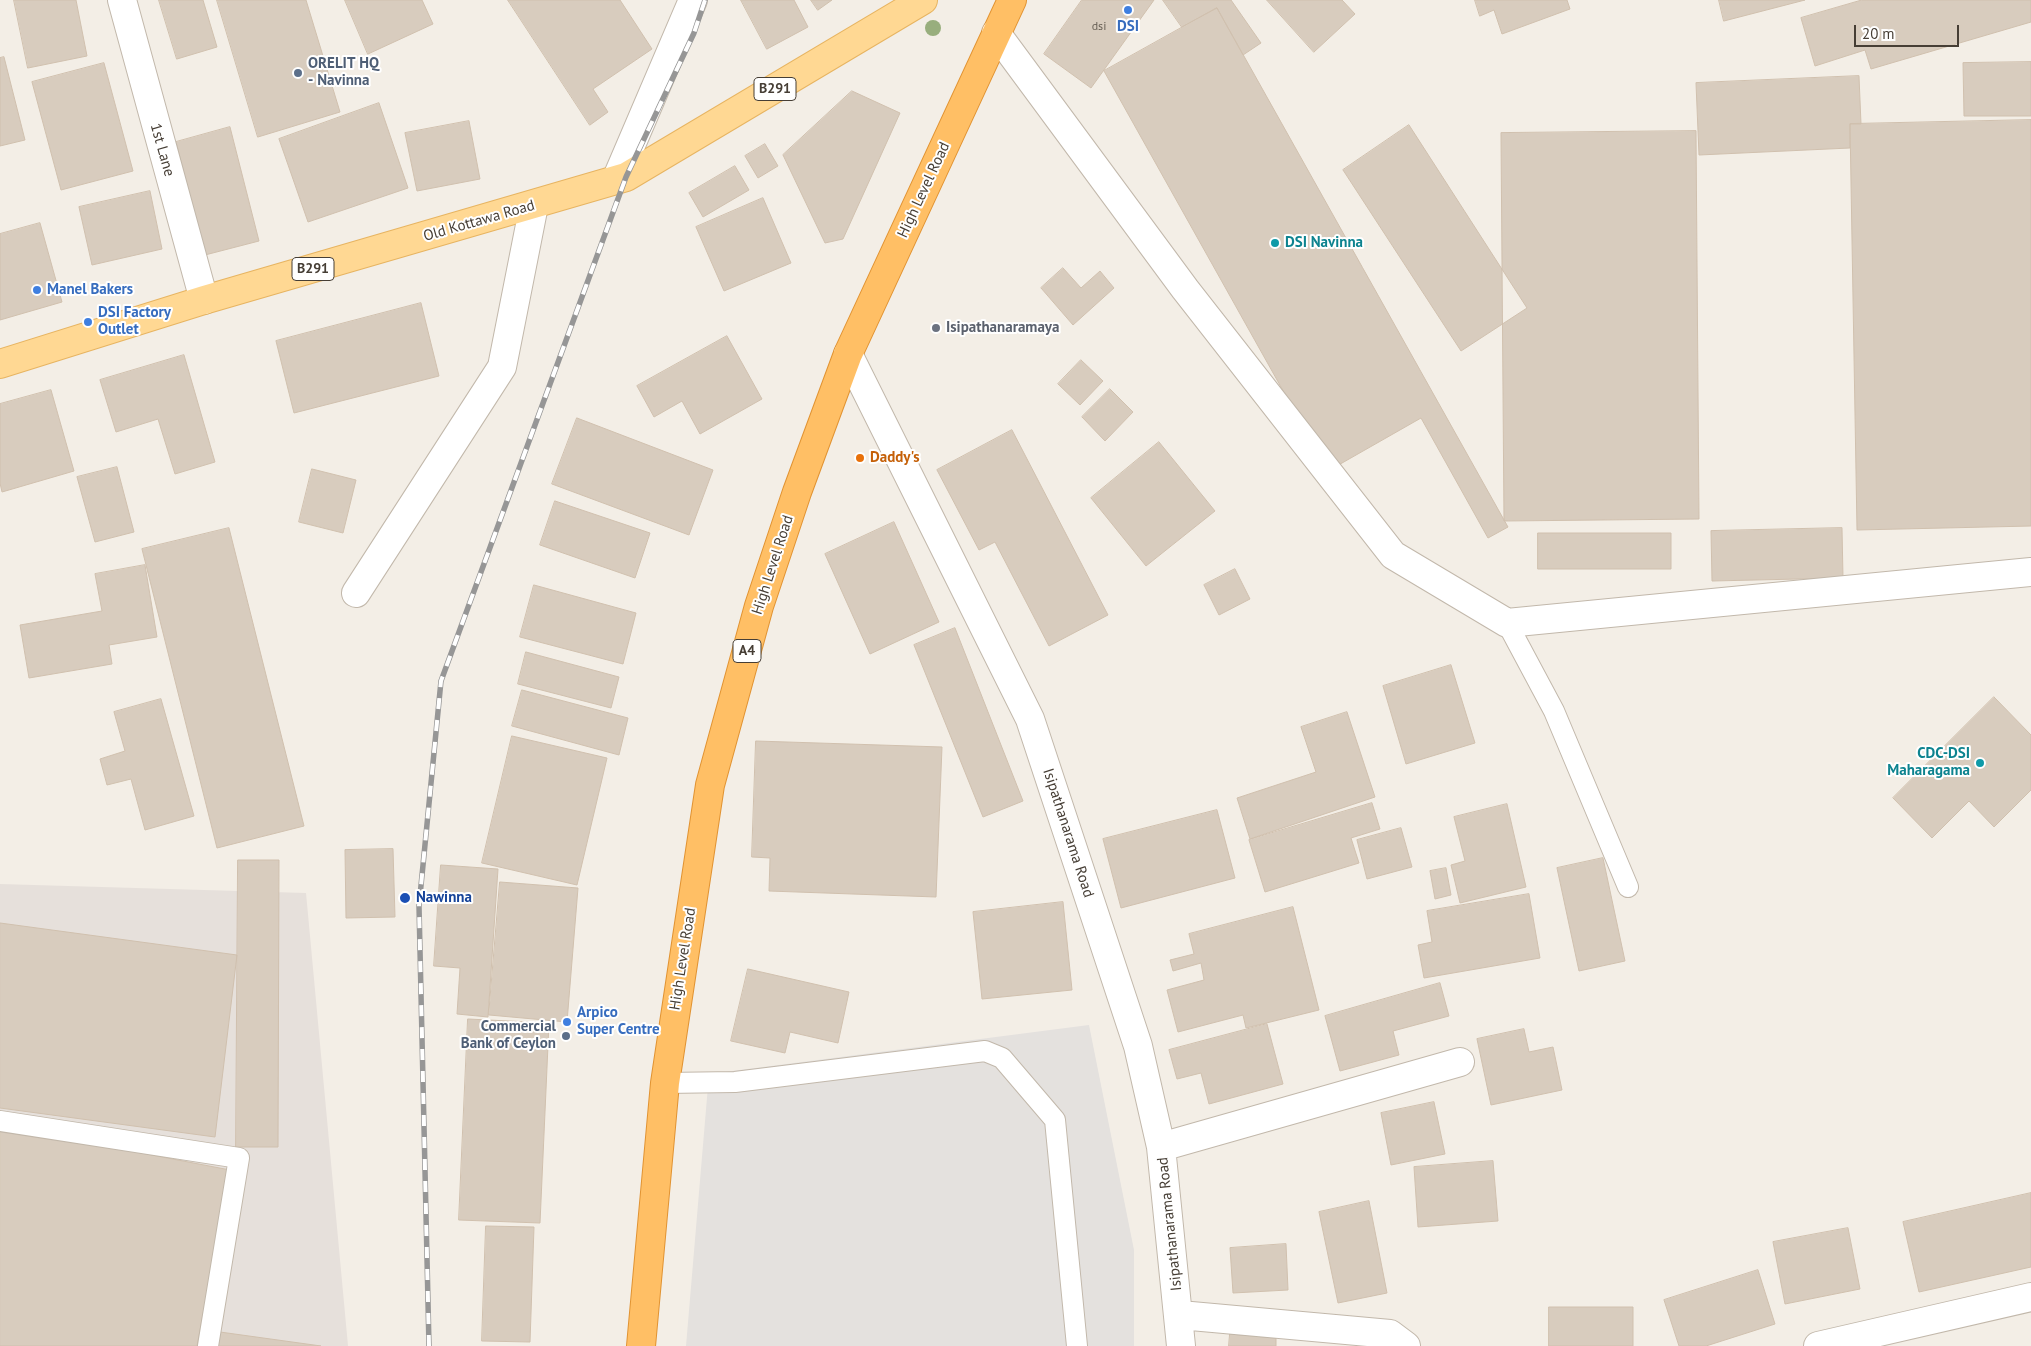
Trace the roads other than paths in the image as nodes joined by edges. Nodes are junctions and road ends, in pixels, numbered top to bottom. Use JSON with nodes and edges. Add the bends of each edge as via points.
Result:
{"nodes":[{"id":1,"x":122,"y":0,"type":"edge"},
{"id":2,"x":694,"y":0,"type":"edge"},
{"id":3,"x":923,"y":0,"type":"edge"},
{"id":4,"x":1012,"y":0,"type":"edge"},
{"id":5,"x":996,"y":33,"type":"junction"},
{"id":6,"x":616,"y":180,"type":"junction"},
{"id":7,"x":534,"y":205,"type":"junction"},
{"id":8,"x":204,"y":300,"type":"junction"},
{"id":9,"x":848,"y":354,"type":"junction"},
{"id":10,"x":0,"y":364,"type":"edge"},
{"id":11,"x":2031,"y":572,"type":"edge"},
{"id":12,"x":356,"y":594,"type":"dead end"},
{"id":13,"x":1507,"y":623,"type":"junction"},
{"id":14,"x":1628,"y":887,"type":"dead end"},
{"id":15,"x":1460,"y":1062,"type":"dead end"},
{"id":16,"x":665,"y":1083,"type":"junction"},
{"id":17,"x":0,"y":1121,"type":"edge"},
{"id":18,"x":1161,"y":1147,"type":"junction"},
{"id":19,"x":2031,"y":1297,"type":"edge"},
{"id":20,"x":1180,"y":1315,"type":"junction"},
{"id":21,"x":208,"y":1346,"type":"edge"},
{"id":22,"x":641,"y":1346,"type":"edge"},
{"id":23,"x":1077,"y":1346,"type":"edge"},
{"id":24,"x":1181,"y":1346,"type":"edge"},
{"id":25,"x":1406,"y":1346,"type":"edge"},
{"id":26,"x":1818,"y":1346,"type":"edge"}],
"edges":[{"from":1,"to":8,"type":"street","name":"1st Lane"},
{"from":2,"to":6,"type":"street"},
{"from":3,"to":6,"type":"main road","name":"Old Kottawa Road","number":"B291"},
{"from":4,"to":5,"type":"highway","name":"High Level Road","number":"A4"},
{"from":5,"to":9,"type":"highway","name":"High Level Road","number":"A4"},
{"from":5,"to":13,"type":"street","via":[[1185,289],[1393,555]]},
{"from":6,"to":7,"type":"main road","name":"Old Kottawa Road","number":"B291"},
{"from":7,"to":8,"type":"main road","name":"Old Kottawa Road","number":"B291"},
{"from":7,"to":12,"type":"street","via":[[502,366]]},
{"from":8,"to":10,"type":"main road","name":"Old Kottawa Road","number":"B291"},
{"from":9,"to":16,"type":"highway","name":"High Level Road","number":"A4","via":[[759,606],[710,785]]},
{"from":9,"to":18,"type":"street","name":"Isipathanarama Road","via":[[1030,719],[1138,1046]]},
{"from":11,"to":13,"type":"street"},
{"from":13,"to":14,"type":"lane","via":[[1554,711]]},
{"from":15,"to":18,"type":"street"},
{"from":16,"to":22,"type":"highway","name":"High Level Road","number":"A4"},
{"from":16,"to":23,"type":"lane","via":[[735,1082],[986,1052],[1002,1058],[1055,1120]]},
{"from":17,"to":21,"type":"lane","via":[[239,1158]]},
{"from":18,"to":20,"type":"street","name":"Isipathanarama Road"},
{"from":19,"to":26,"type":"street"},
{"from":20,"to":24,"type":"street","name":"Isipathanarama Road"},
{"from":20,"to":25,"type":"street","via":[[1390,1334]]}]}
